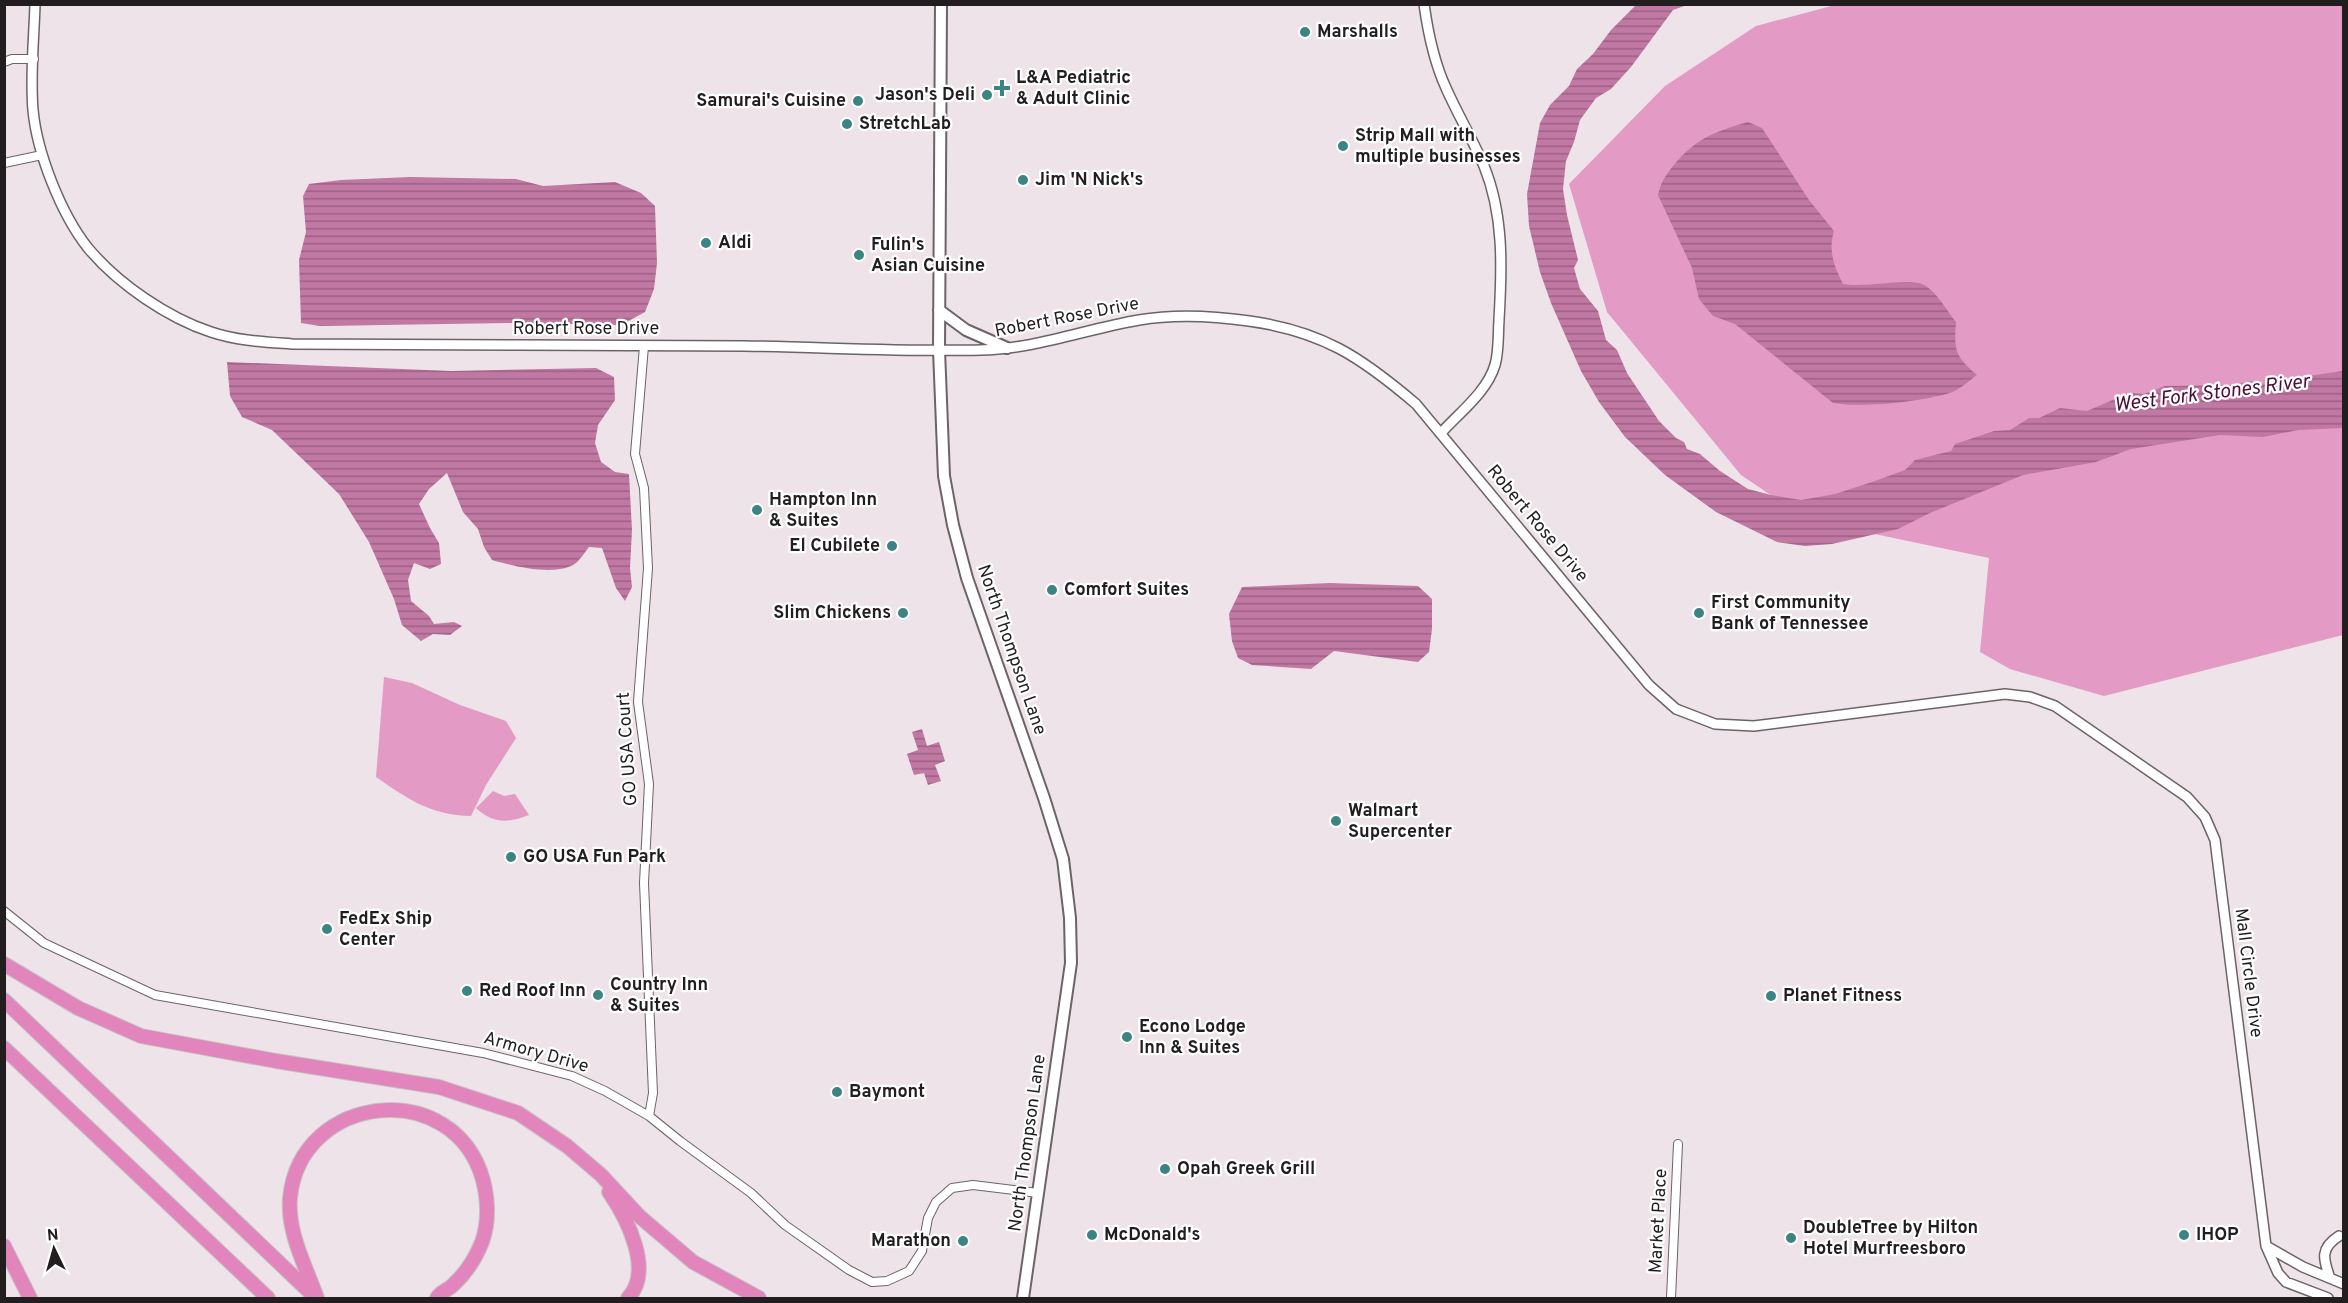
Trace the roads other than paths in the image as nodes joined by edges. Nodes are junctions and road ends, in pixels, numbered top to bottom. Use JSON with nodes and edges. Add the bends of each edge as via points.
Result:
{"nodes":[{"id":1,"x":36,"y":4,"type":"edge"},
{"id":2,"x":941,"y":4,"type":"edge"},
{"id":3,"x":1424,"y":4,"type":"edge"},
{"id":4,"x":34,"y":58,"type":"junction"},
{"id":5,"x":4,"y":62,"type":"edge"},
{"id":6,"x":42,"y":155,"type":"junction"},
{"id":7,"x":4,"y":164,"type":"edge"},
{"id":8,"x":939,"y":310,"type":"junction"},
{"id":9,"x":644,"y":346,"type":"junction"},
{"id":10,"x":1007,"y":348,"type":"junction"},
{"id":11,"x":939,"y":350,"type":"junction"},
{"id":12,"x":1442,"y":433,"type":"junction"},
{"id":13,"x":2116,"y":748,"type":"joint"},
{"id":14,"x":4,"y":911,"type":"edge"},
{"id":15,"x":4,"y":964,"type":"edge"},
{"id":16,"x":4,"y":1000,"type":"edge"},
{"id":17,"x":4,"y":1048,"type":"edge"},
{"id":18,"x":649,"y":1116,"type":"junction"},
{"id":19,"x":1678,"y":1144,"type":"dead end"},
{"id":20,"x":567,"y":1146,"type":"junction"},
{"id":21,"x":1038,"y":1193,"type":"junction"},
{"id":22,"x":2339,"y":1236,"type":"dead end"},
{"id":23,"x":4,"y":1246,"type":"edge"},
{"id":24,"x":2266,"y":1246,"type":"junction"},
{"id":25,"x":2330,"y":1278,"type":"junction"},
{"id":26,"x":2343,"y":1284,"type":"edge"},
{"id":27,"x":30,"y":1299,"type":"edge"},
{"id":28,"x":268,"y":1299,"type":"edge"},
{"id":29,"x":317,"y":1299,"type":"edge"},
{"id":30,"x":437,"y":1299,"type":"edge"},
{"id":31,"x":628,"y":1299,"type":"edge"},
{"id":32,"x":759,"y":1299,"type":"edge"},
{"id":33,"x":1023,"y":1299,"type":"edge"},
{"id":34,"x":1671,"y":1299,"type":"edge"},
{"id":35,"x":2328,"y":1299,"type":"edge"}],
"edges":[{"from":1,"to":4,"type":"street","name":"Robert Rose Drive"},
{"from":2,"to":8,"type":"main road","name":"North Thompson Lane"},
{"from":3,"to":12,"type":"street","via":[[1445,86],[1484,166],[1497,204],[1501,238],[1495,366],[1477,396]]},
{"from":4,"to":5,"type":"street"},
{"from":4,"to":6,"type":"street","name":"Robert Rose Drive","via":[[33,110]]},
{"from":6,"to":7,"type":"street"},
{"from":6,"to":9,"type":"street","name":"Robert Rose Drive","via":[[60,201],[88,248],[132,290],[170,314],[212,332],[251,341],[292,344]]},
{"from":8,"to":10,"type":"main road","via":[[966,330]]},
{"from":8,"to":11,"type":"main road","name":"North Thompson Lane"},
{"from":9,"to":11,"type":"street","name":"Robert Rose Drive"},
{"from":9,"to":18,"type":"street","name":"GO USA Court","via":[[635,454],[645,488],[648,568],[638,702],[649,784],[644,883],[653,1093]]},
{"from":10,"to":11,"type":"street","name":"Robert Rose Drive"},
{"from":10,"to":12,"type":"street","name":"Robert Rose Drive","via":[[1036,345],[1142,319],[1248,320],[1294,329],[1339,347],[1377,370]]},
{"from":11,"to":21,"type":"main road","name":"North Thompson Lane","via":[[944,476],[953,525],[967,578],[1044,798],[1066,881],[1071,963]]},
{"from":12,"to":13,"type":"street","name":"Robert Rose Drive","via":[[1649,685],[1676,709],[1715,724],[1754,726],[2005,694],[2055,706]]},
{"from":13,"to":24,"type":"street","name":"Mall Circle Drive","via":[[2187,797],[2205,817],[2215,840]]},
{"from":14,"to":18,"type":"street","name":"Armory Drive","via":[[44,943],[155,995],[495,1055],[572,1076]]},
{"from":15,"to":20,"type":"highway","via":[[78,1008],[141,1036],[439,1087],[518,1113]]},
{"from":16,"to":29,"type":"highway"},
{"from":17,"to":28,"type":"highway"},
{"from":18,"to":21,"type":"street","name":"Armory Drive","via":[[751,1193],[785,1225],[872,1282],[887,1281],[909,1271],[922,1251],[928,1218],[936,1202],[952,1188],[973,1185]]},
{"from":19,"to":34,"type":"street","name":"Market Place"},
{"from":20,"to":31,"type":"highway","via":[[610,1193],[630,1229],[639,1276]]},
{"from":20,"to":32,"type":"highway","via":[[693,1262]]},
{"from":21,"to":33,"type":"main road","name":"North Thompson Lane"},
{"from":22,"to":25,"type":"street","via":[[2325,1252]]},
{"from":23,"to":27,"type":"highway"},
{"from":24,"to":25,"type":"street"},
{"from":24,"to":35,"type":"street","name":"Mall Circle Drive","via":[[2286,1282]]},
{"from":25,"to":26,"type":"street"},
{"from":29,"to":30,"type":"highway","via":[[292,1228],[290,1199],[295,1175],[323,1134],[367,1112],[390,1109],[417,1114],[451,1129],[480,1169],[486,1191],[487,1218],[482,1243],[454,1285]]}]}
